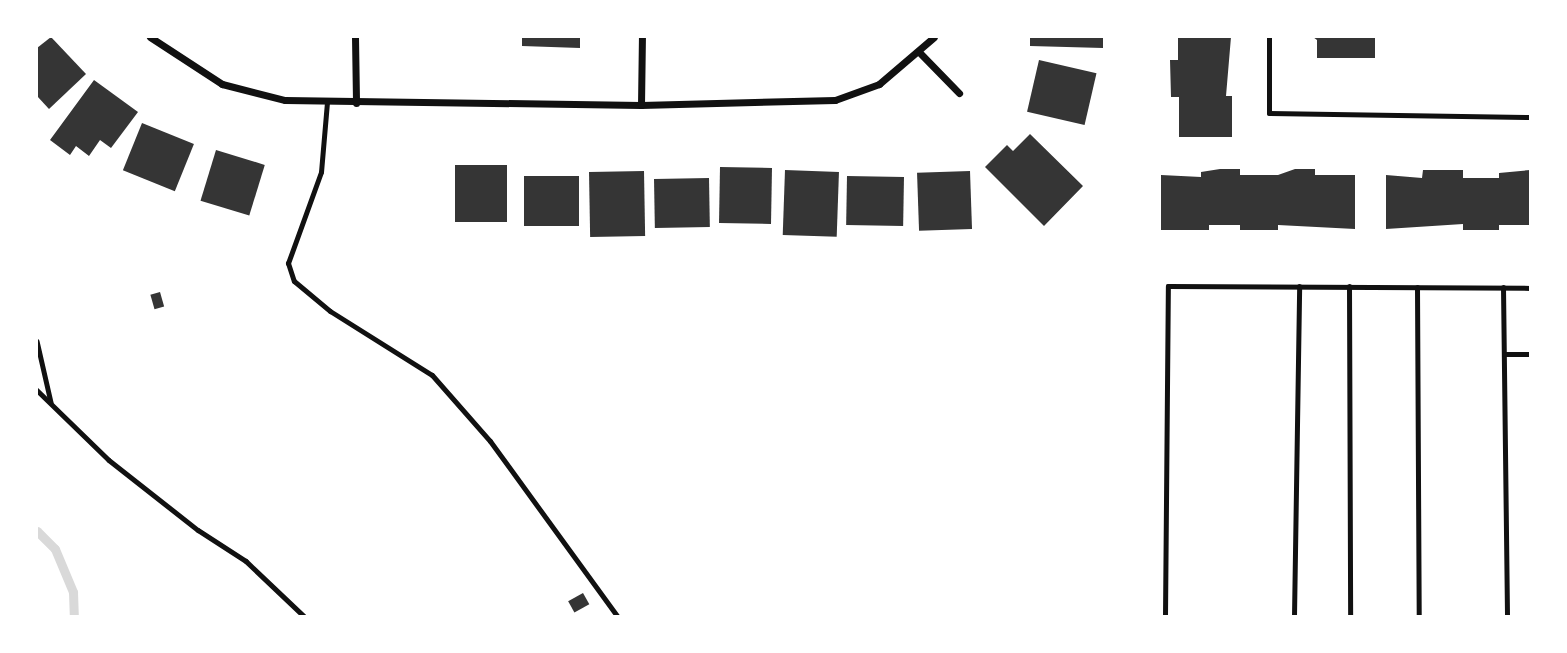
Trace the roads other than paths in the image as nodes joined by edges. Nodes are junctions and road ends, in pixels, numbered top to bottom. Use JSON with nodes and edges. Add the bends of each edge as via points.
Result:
{"nodes":[{"id":1,"x":150,"y":37,"type":"edge"},
{"id":2,"x":355,"y":37,"type":"edge"},
{"id":3,"x":642,"y":37,"type":"edge"},
{"id":4,"x":933,"y":37,"type":"edge"},
{"id":5,"x":1269,"y":37,"type":"edge"},
{"id":6,"x":920,"y":53,"type":"junction"},
{"id":7,"x":960,"y":93,"type":"dead end"},
{"id":8,"x":327,"y":102,"type":"junction"},
{"id":9,"x":356,"y":103,"type":"junction"},
{"id":10,"x":641,"y":105,"type":"junction"},
{"id":11,"x":1530,"y":117,"type":"edge"},
{"id":12,"x":1299,"y":286,"type":"junction"},
{"id":13,"x":1349,"y":286,"type":"junction"},
{"id":14,"x":1417,"y":287,"type":"junction"},
{"id":15,"x":1503,"y":287,"type":"junction"},
{"id":16,"x":1530,"y":288,"type":"edge"},
{"id":17,"x":1504,"y":354,"type":"junction"},
{"id":18,"x":1530,"y":354,"type":"edge"},
{"id":19,"x":617,"y":616,"type":"edge"},
{"id":20,"x":1165,"y":616,"type":"edge"},
{"id":21,"x":1294,"y":616,"type":"edge"},
{"id":22,"x":1350,"y":616,"type":"edge"},
{"id":23,"x":1419,"y":616,"type":"edge"},
{"id":24,"x":1507,"y":616,"type":"edge"}],
"edges":[{"from":1,"to":8,"type":"street","via":[[222,84],[285,100]]},
{"from":2,"to":9,"type":"street"},
{"from":3,"to":10,"type":"street"},
{"from":4,"to":6,"type":"street"},
{"from":5,"to":11,"type":"lane","via":[[1269,113]]},
{"from":6,"to":7,"type":"street"},
{"from":6,"to":10,"type":"street","via":[[879,84],[835,100]]},
{"from":8,"to":9,"type":"street"},
{"from":8,"to":19,"type":"lane","via":[[321,172],[288,263],[294,281],[330,311],[432,375],[490,441]]},
{"from":9,"to":10,"type":"street"},
{"from":12,"to":13,"type":"lane"},
{"from":12,"to":20,"type":"lane","via":[[1168,286]]},
{"from":12,"to":21,"type":"lane"},
{"from":13,"to":14,"type":"lane"},
{"from":13,"to":22,"type":"lane"},
{"from":14,"to":15,"type":"lane"},
{"from":14,"to":23,"type":"lane"},
{"from":15,"to":16,"type":"lane"},
{"from":15,"to":17,"type":"lane"},
{"from":17,"to":18,"type":"lane"},
{"from":17,"to":24,"type":"lane"}]}
